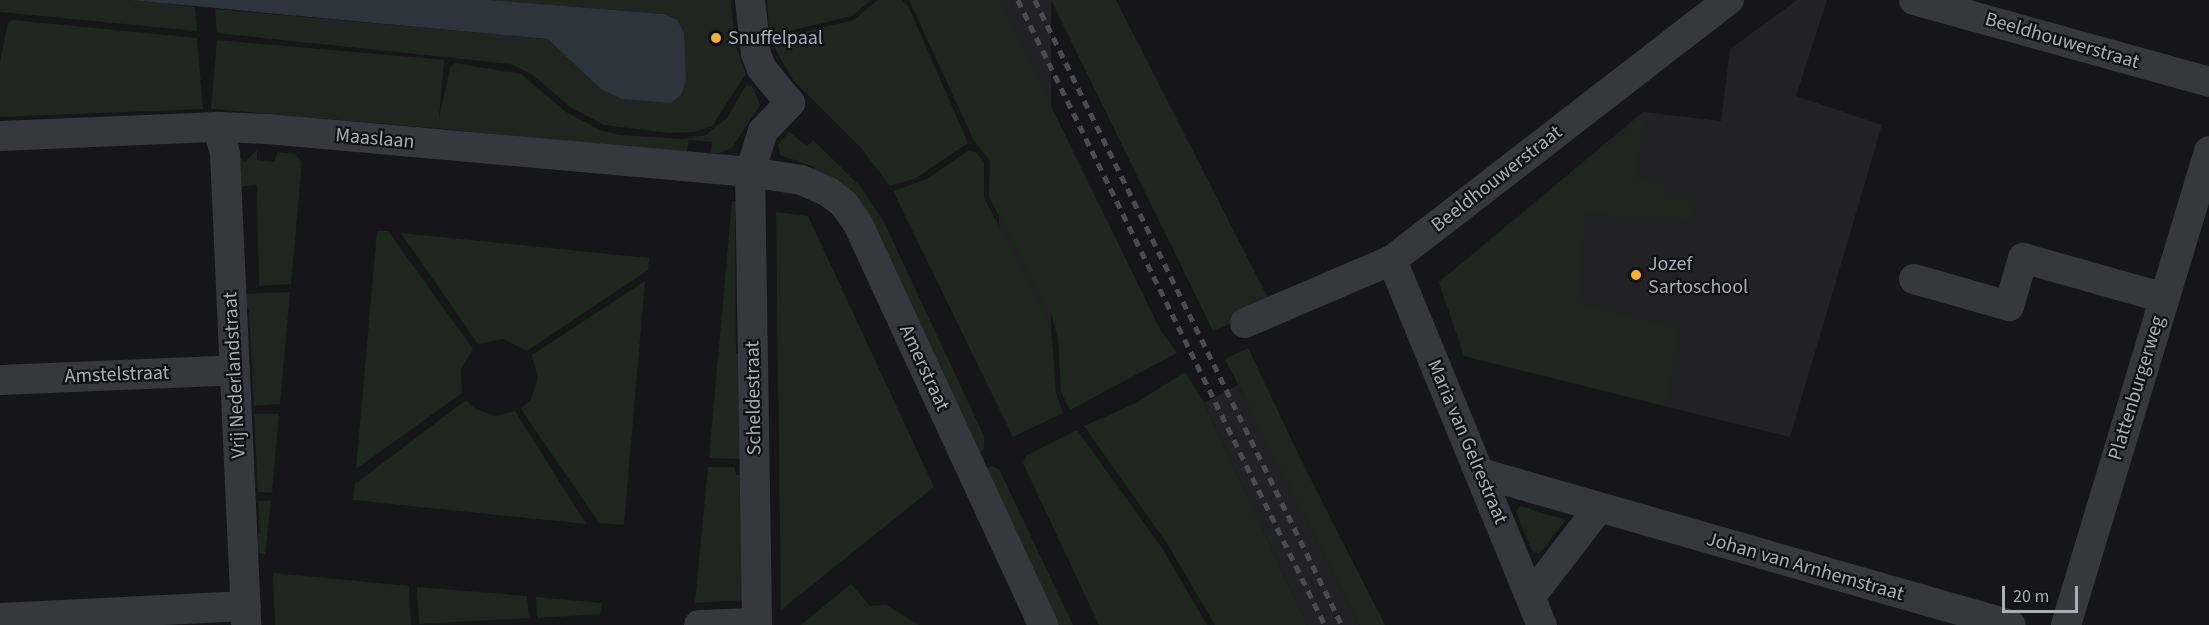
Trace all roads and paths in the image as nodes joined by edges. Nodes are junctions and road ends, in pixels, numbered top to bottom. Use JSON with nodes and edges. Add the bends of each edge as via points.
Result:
{"nodes":[{"id":1,"x":750,"y":0,"type":"edge"},
{"id":2,"x":1729,"y":0,"type":"edge"},
{"id":3,"x":1914,"y":0,"type":"edge"},
{"id":4,"x":2209,"y":82,"type":"edge"},
{"id":5,"x":218,"y":127,"type":"junction"},
{"id":6,"x":0,"y":136,"type":"edge"},
{"id":7,"x":2209,"y":151,"type":"edge"},
{"id":8,"x":750,"y":172,"type":"junction"},
{"id":9,"x":1392,"y":260,"type":"junction"},
{"id":10,"x":1914,"y":279,"type":"dead end"},
{"id":11,"x":2164,"y":298,"type":"junction"},
{"id":12,"x":1245,"y":323,"type":"dead end"},
{"id":13,"x":235,"y":370,"type":"junction"},
{"id":14,"x":0,"y":380,"type":"edge"},
{"id":15,"x":1480,"y":473,"type":"junction"},
{"id":16,"x":1599,"y":508,"type":"junction"},
{"id":17,"x":1532,"y":597,"type":"junction"},
{"id":18,"x":246,"y":616,"type":"edge"},
{"id":19,"x":0,"y":618,"type":"edge"},
{"id":20,"x":757,"y":624,"type":"edge"},
{"id":21,"x":699,"y":625,"type":"edge"},
{"id":22,"x":1043,"y":625,"type":"edge"},
{"id":23,"x":1542,"y":625,"type":"edge"},
{"id":24,"x":2011,"y":625,"type":"edge"},
{"id":25,"x":2066,"y":625,"type":"edge"}],
"edges":[{"from":1,"to":8,"type":"street","name":"Scheldestraat","via":[[756,54],[762,69],[790,103],[763,131]]},
{"from":2,"to":9,"type":"street","name":"Beeldhouwerstraat"},
{"from":3,"to":4,"type":"street","name":"Beeldhouwerstraat"},
{"from":5,"to":6,"type":"street","name":"Maaslaan"},
{"from":5,"to":8,"type":"street","name":"Maaslaan"},
{"from":5,"to":13,"type":"street","name":"Vrij Nederlandstraat","via":[[225,154]]},
{"from":7,"to":11,"type":"street","name":"Plattenburgerweg"},
{"from":8,"to":20,"type":"street","name":"Scheldestraat"},
{"from":8,"to":22,"type":"street","name":"Amerstraat","via":[[801,180],[826,191],[844,204],[858,225]]},
{"from":9,"to":12,"type":"street","name":"Beeldhouwerstraat"},
{"from":9,"to":15,"type":"street","name":"Maria van Gelrestraat"},
{"from":10,"to":11,"type":"street","via":[[2009,306],[2023,258]]},
{"from":11,"to":25,"type":"street","name":"Plattenburgerweg"},
{"from":13,"to":14,"type":"street","name":"Amstelstraat"},
{"from":13,"to":18,"type":"street","name":"Vrij Nederlandstraat"},
{"from":15,"to":16,"type":"street","name":"Johan van Arnhemstraat"},
{"from":15,"to":17,"type":"street","name":"Maria van Gelrestraat"},
{"from":16,"to":17,"type":"street"},
{"from":16,"to":24,"type":"street","name":"Johan van Arnhemstraat"},
{"from":17,"to":23,"type":"street","name":"Maria van Gelrestraat"},
{"from":18,"to":19,"type":"street"},
{"from":20,"to":21,"type":"street"}]}
